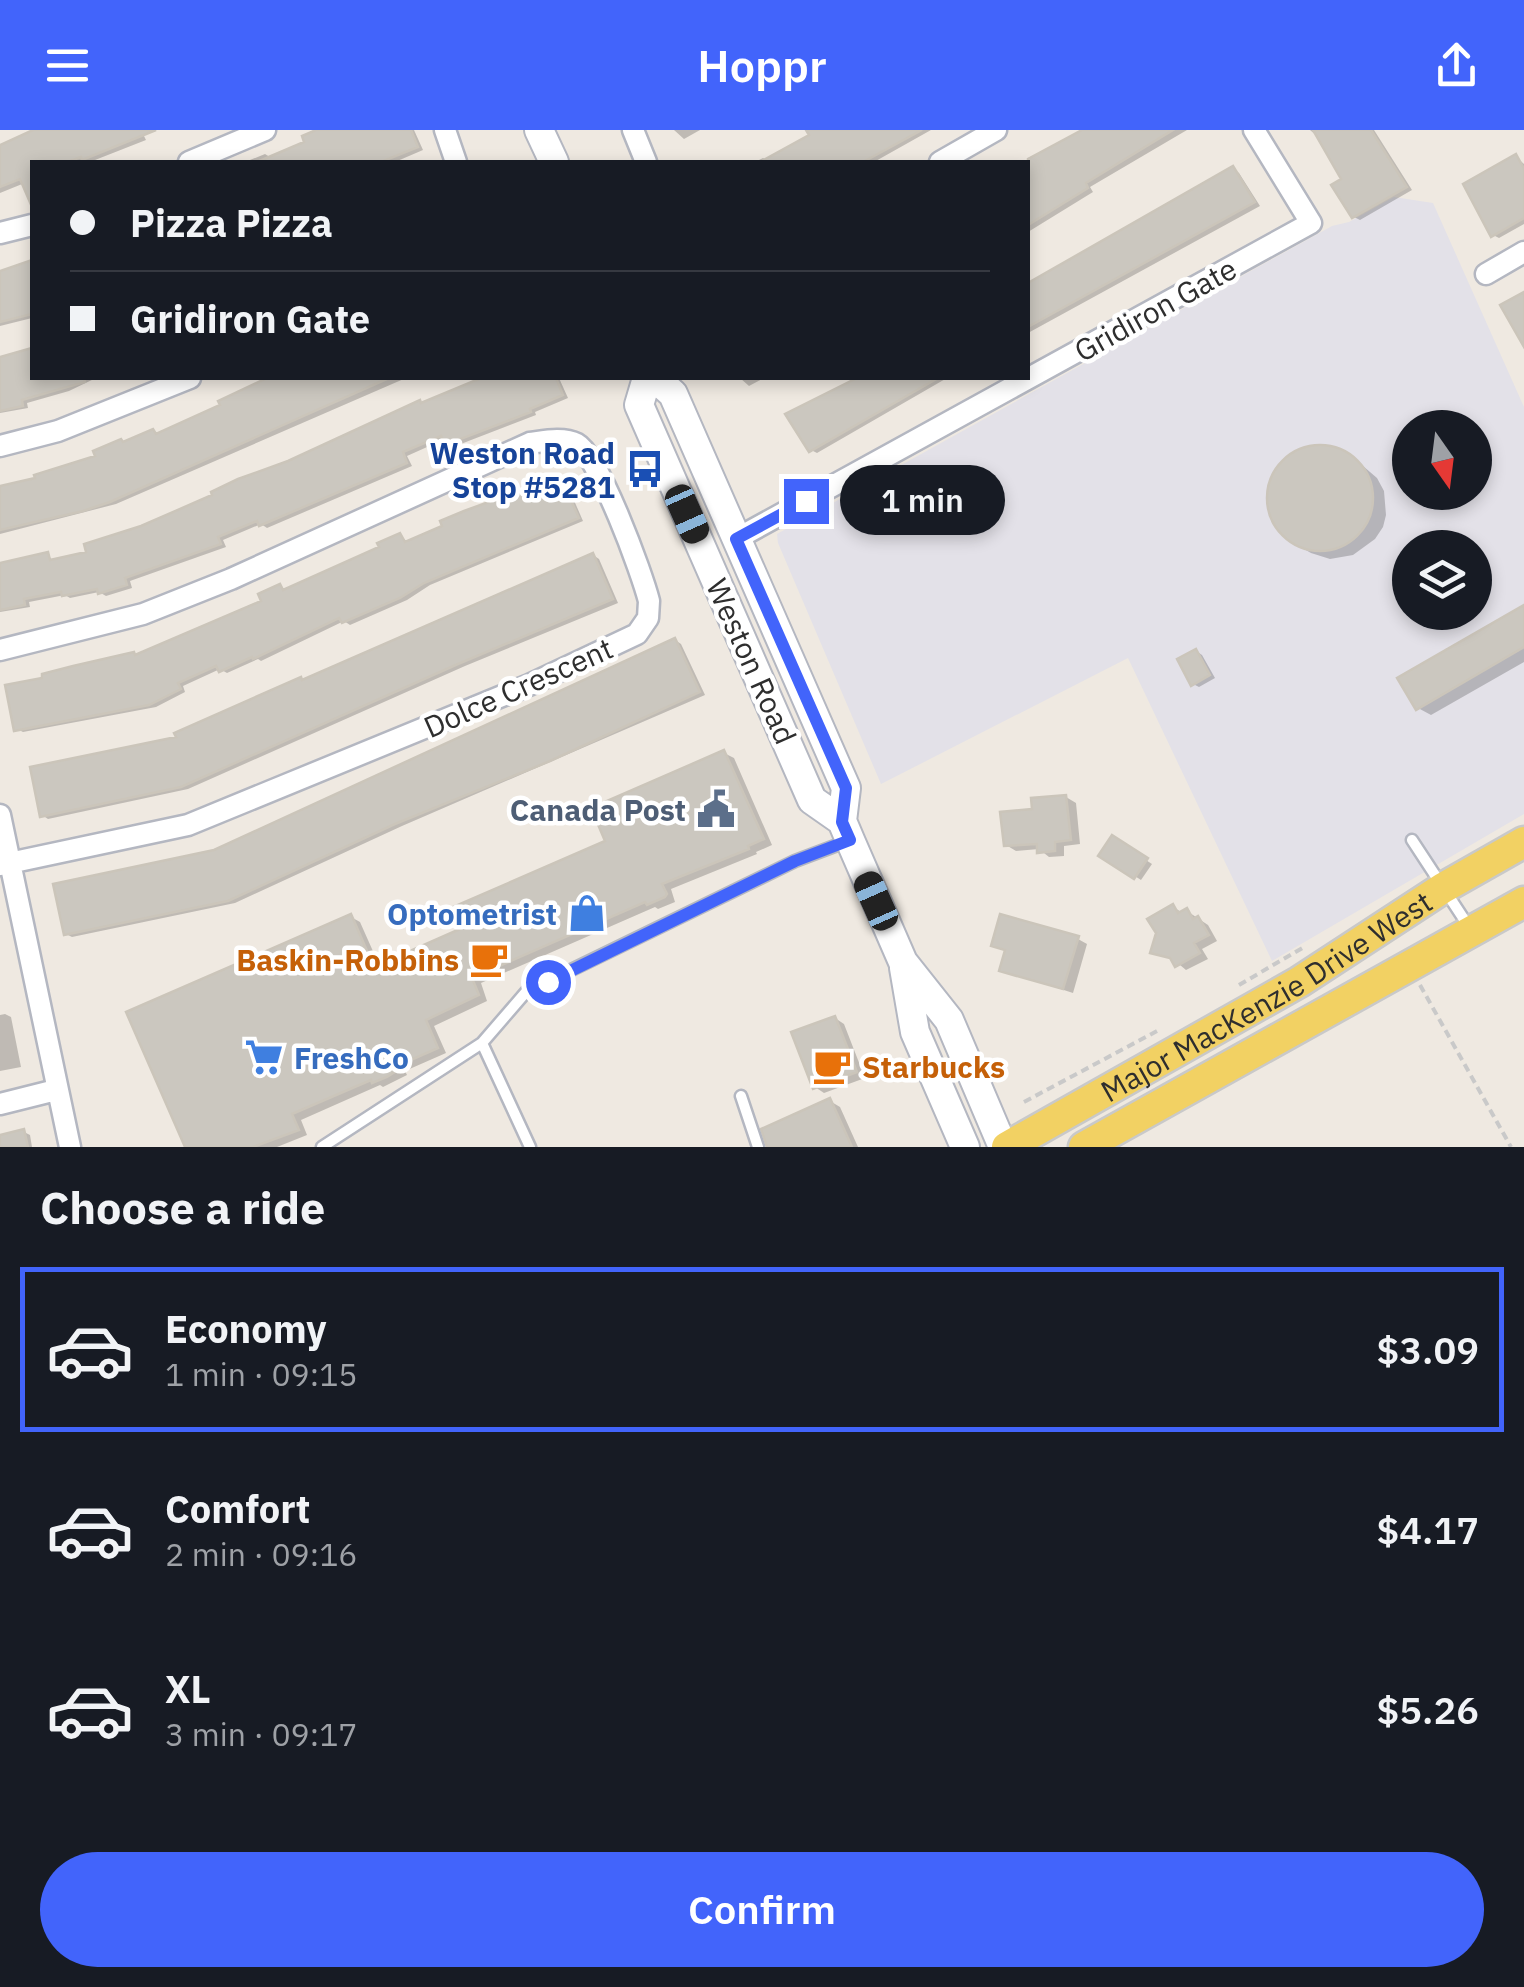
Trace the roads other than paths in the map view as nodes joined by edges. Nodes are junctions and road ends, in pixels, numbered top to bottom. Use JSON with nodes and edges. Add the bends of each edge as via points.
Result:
{"nodes":[{"id":1,"x":266,"y":130,"type":"edge"},
{"id":2,"x":445,"y":130,"type":"edge"},
{"id":3,"x":540,"y":130,"type":"edge"},
{"id":4,"x":633,"y":130,"type":"edge"},
{"id":5,"x":996,"y":130,"type":"edge"},
{"id":6,"x":1254,"y":130,"type":"edge"},
{"id":7,"x":194,"y":160,"type":"edge"},
{"id":8,"x":455,"y":160,"type":"edge"},
{"id":9,"x":553,"y":160,"type":"edge"},
{"id":10,"x":645,"y":160,"type":"edge"},
{"id":11,"x":944,"y":160,"type":"edge"},
{"id":12,"x":30,"y":226,"type":"edge"},
{"id":13,"x":0,"y":233,"type":"edge"},
{"id":14,"x":1524,"y":252,"type":"edge"},
{"id":15,"x":1486,"y":274,"type":"dead end"},
{"id":16,"x":1030,"y":377,"type":"edge"},
{"id":17,"x":185,"y":380,"type":"edge"},
{"id":18,"x":646,"y":380,"type":"edge"},
{"id":19,"x":656,"y":380,"type":"edge"},
{"id":20,"x":1024,"y":380,"type":"edge"},
{"id":21,"x":0,"y":446,"type":"edge"},
{"id":22,"x":736,"y":539,"type":"junction"},
{"id":23,"x":0,"y":650,"type":"edge"},
{"id":24,"x":0,"y":815,"type":"edge"},
{"id":25,"x":846,"y":831,"type":"junction"},
{"id":26,"x":1412,"y":840,"type":"dead end"},
{"id":27,"x":1524,"y":842,"type":"edge"},
{"id":28,"x":5,"y":864,"type":"edge"},
{"id":29,"x":1443,"y":888,"type":"junction"},
{"id":30,"x":1524,"y":902,"type":"edge"},
{"id":31,"x":1472,"y":931,"type":"junction"},
{"id":32,"x":903,"y":962,"type":"junction"},
{"id":33,"x":482,"y":1043,"type":"junction"},
{"id":34,"x":56,"y":1090,"type":"junction"},
{"id":35,"x":741,"y":1096,"type":"dead end"},
{"id":36,"x":0,"y":1104,"type":"edge"},
{"id":37,"x":70,"y":1147,"type":"edge"},
{"id":38,"x":322,"y":1147,"type":"edge"},
{"id":39,"x":530,"y":1147,"type":"edge"},
{"id":40,"x":758,"y":1147,"type":"edge"},
{"id":41,"x":965,"y":1147,"type":"edge"},
{"id":42,"x":1005,"y":1147,"type":"edge"},
{"id":43,"x":1084,"y":1147,"type":"edge"}],
"edges":[{"from":1,"to":7,"type":"street"},
{"from":2,"to":8,"type":"street"},
{"from":3,"to":9,"type":"main road"},
{"from":4,"to":10,"type":"street"},
{"from":5,"to":11,"type":"street"},
{"from":6,"to":16,"type":"street","name":"Gridiron Gate","via":[[1311,222]]},
{"from":12,"to":13,"type":"street"},
{"from":14,"to":15,"type":"street"},
{"from":17,"to":21,"type":"street"},
{"from":18,"to":25,"type":"main road","name":"Weston Road","via":[[639,406],[812,800]]},
{"from":19,"to":22,"type":"main road","name":"Weston Road","via":[[673,394]]},
{"from":20,"to":22,"type":"street","name":"Gridiron Gate"},
{"from":22,"to":25,"type":"main road","name":"Weston Road","via":[[846,788]]},
{"from":23,"to":28,"type":"street","name":"Dolce Crescent","via":[[143,614],[530,442],[557,439],[578,444],[595,464],[649,601],[638,634],[475,708],[188,825]]},
{"from":24,"to":28,"type":"street"},
{"from":25,"to":32,"type":"main road","name":"Weston Road"},
{"from":25,"to":33,"type":"lane","via":[[526,992]]},
{"from":26,"to":29,"type":"lane"},
{"from":27,"to":29,"type":"main road","name":"Major MacKenzie Drive West"},
{"from":28,"to":34,"type":"street"},
{"from":29,"to":31,"type":"lane"},
{"from":29,"to":42,"type":"main road","name":"Major MacKenzie Drive West","via":[[1299,982]]},
{"from":30,"to":31,"type":"main road","name":"Major MacKenzie Drive West"},
{"from":31,"to":43,"type":"main road","name":"Major MacKenzie Drive West"},
{"from":32,"to":41,"type":"main road","name":"Weston Road","via":[[915,1032]]},
{"from":32,"to":42,"type":"main road","name":"Weston Road","via":[[949,1020]]},
{"from":33,"to":38,"type":"lane"},
{"from":33,"to":39,"type":"lane"},
{"from":34,"to":36,"type":"street"},
{"from":34,"to":37,"type":"street"},
{"from":35,"to":40,"type":"lane"}]}
